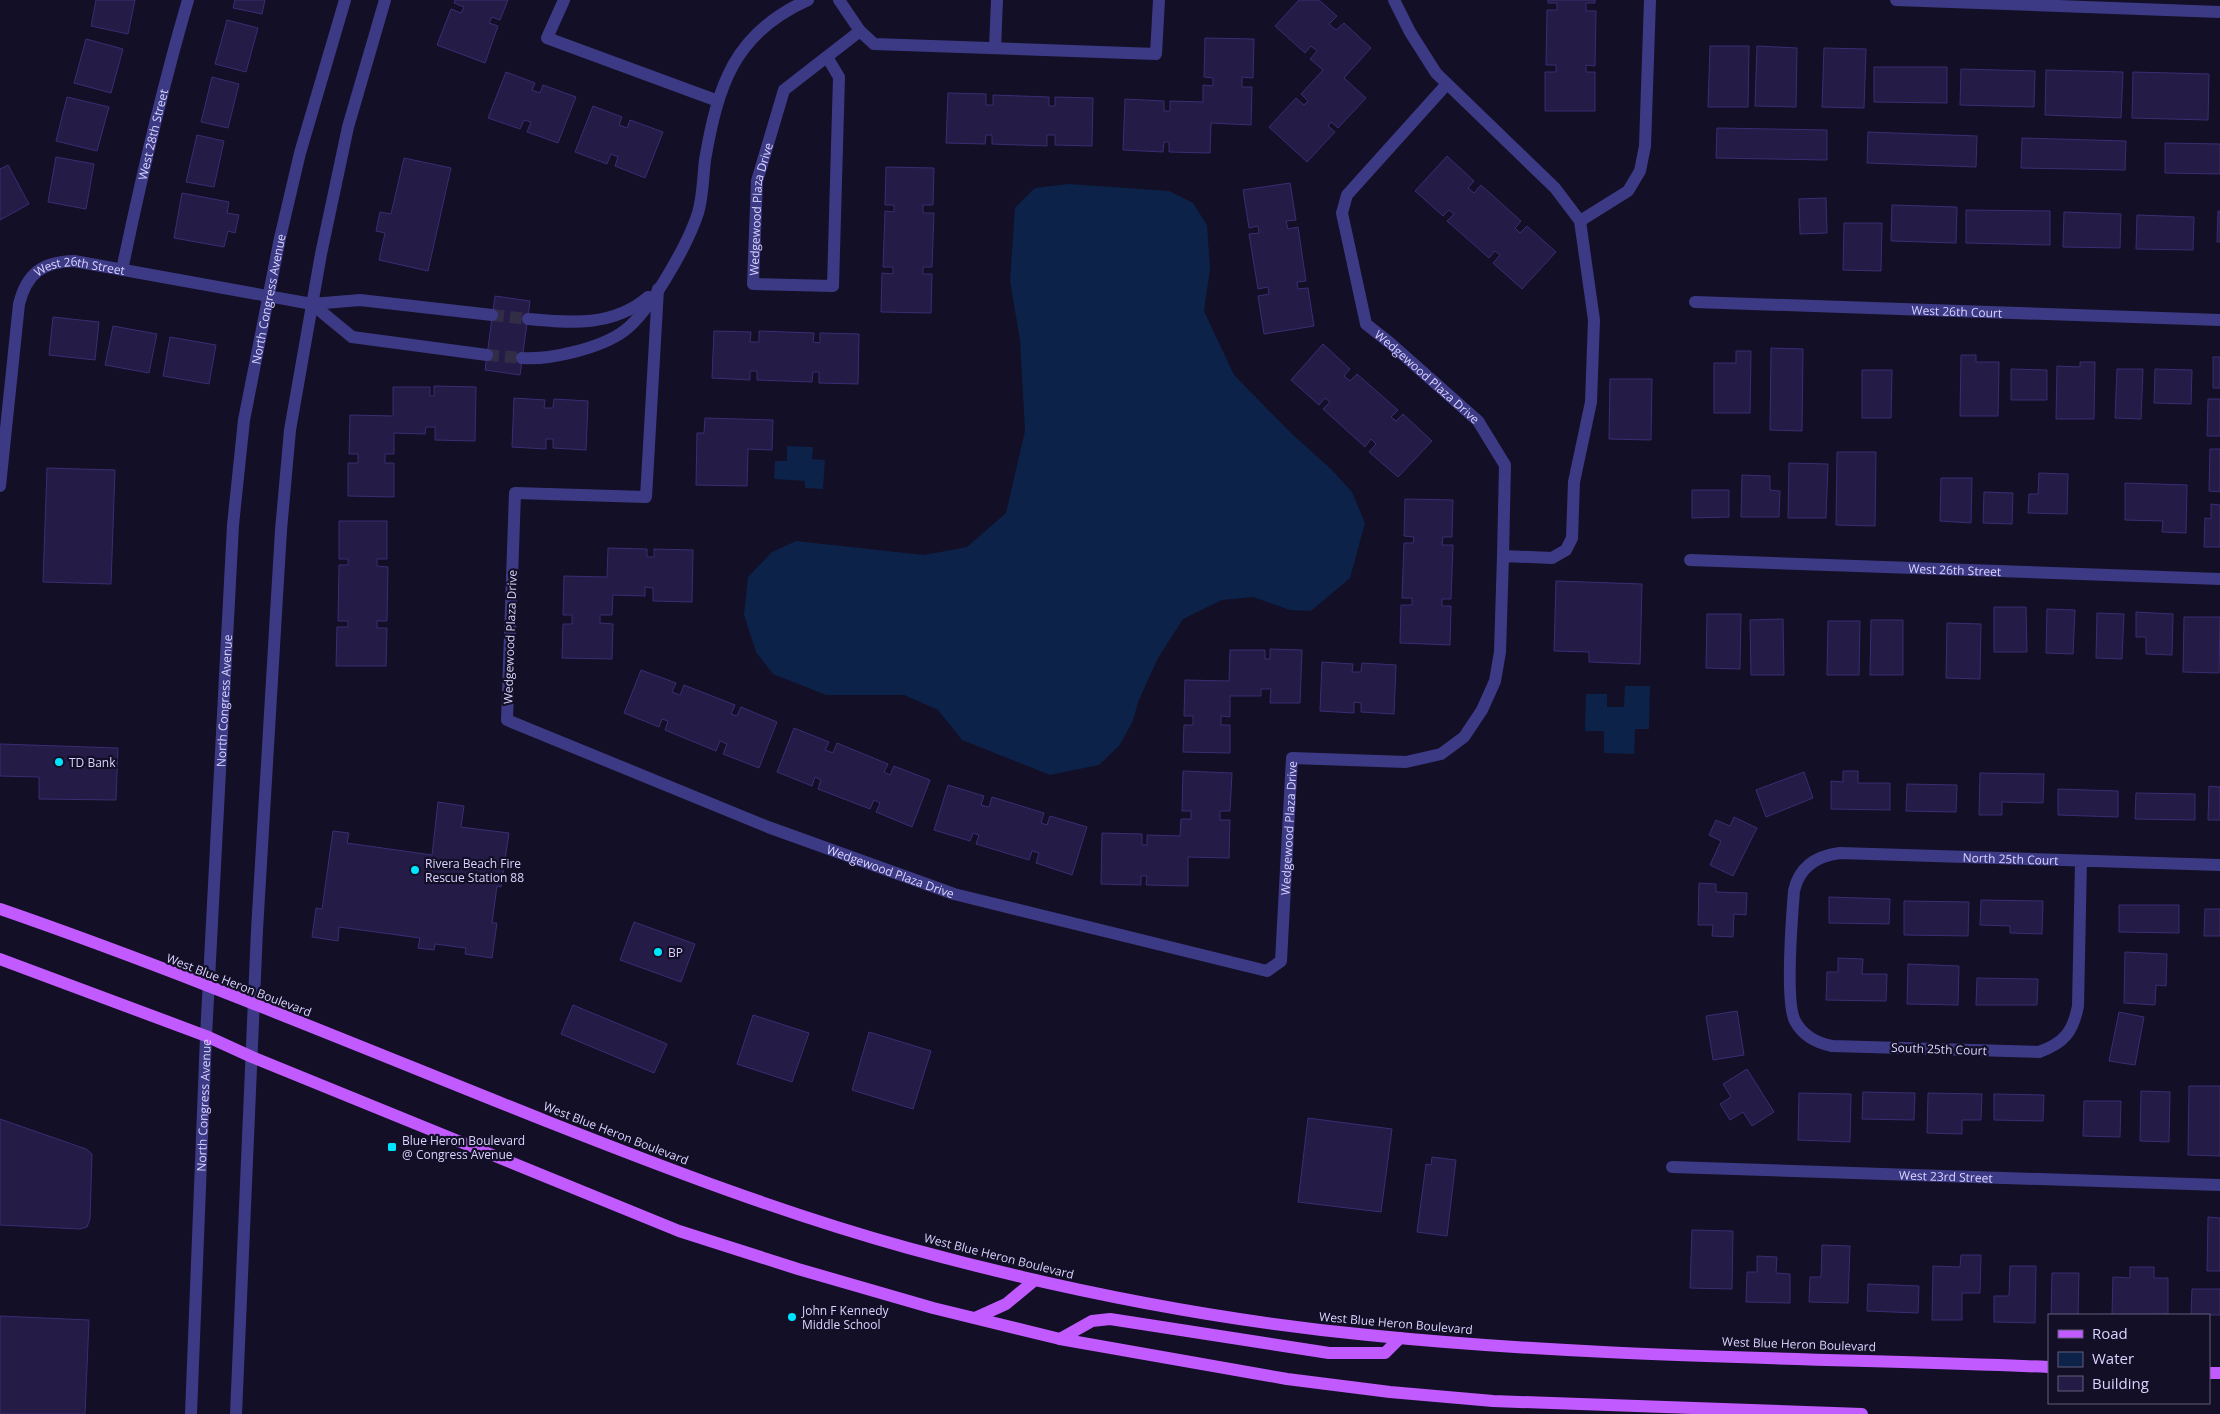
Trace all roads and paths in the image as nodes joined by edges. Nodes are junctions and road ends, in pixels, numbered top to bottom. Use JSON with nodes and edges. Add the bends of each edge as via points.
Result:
{"nodes":[{"id":1,"x":188,"y":0,"type":"edge"},
{"id":2,"x":345,"y":0,"type":"edge"},
{"id":3,"x":385,"y":0,"type":"edge"},
{"id":4,"x":564,"y":0,"type":"edge"},
{"id":5,"x":808,"y":0,"type":"edge"},
{"id":6,"x":839,"y":0,"type":"edge"},
{"id":7,"x":997,"y":0,"type":"edge"},
{"id":8,"x":1159,"y":0,"type":"edge"},
{"id":9,"x":1394,"y":0,"type":"edge"},
{"id":10,"x":1650,"y":0,"type":"edge"},
{"id":11,"x":1896,"y":0,"type":"edge"},
{"id":12,"x":2220,"y":12,"type":"edge"},
{"id":13,"x":860,"y":31,"type":"junction"},
{"id":14,"x":995,"y":48,"type":"junction"},
{"id":15,"x":827,"y":57,"type":"junction"},
{"id":16,"x":1446,"y":85,"type":"junction"},
{"id":17,"x":718,"y":101,"type":"junction"},
{"id":18,"x":1580,"y":222,"type":"junction"},
{"id":19,"x":122,"y":270,"type":"junction"},
{"id":20,"x":658,"y":289,"type":"junction"},
{"id":21,"x":268,"y":296,"type":"junction"},
{"id":22,"x":1695,"y":302,"type":"dead end"},
{"id":23,"x":312,"y":304,"type":"junction"},
{"id":24,"x":492,"y":315,"type":"tunnel mouth"},
{"id":25,"x":528,"y":319,"type":"tunnel mouth"},
{"id":26,"x":2220,"y":320,"type":"edge"},
{"id":27,"x":487,"y":354,"type":"tunnel mouth"},
{"id":28,"x":522,"y":358,"type":"tunnel mouth"},
{"id":29,"x":0,"y":486,"type":"edge"},
{"id":30,"x":1503,"y":556,"type":"junction"},
{"id":31,"x":1690,"y":560,"type":"dead end"},
{"id":32,"x":2220,"y":579,"type":"edge"},
{"id":33,"x":2082,"y":861,"type":"junction"},
{"id":34,"x":2220,"y":865,"type":"edge"},
{"id":35,"x":1804,"y":868,"type":"joint"},
{"id":36,"x":0,"y":909,"type":"edge"},
{"id":37,"x":0,"y":959,"type":"edge"},
{"id":38,"x":209,"y":987,"type":"junction"},
{"id":39,"x":254,"y":1006,"type":"junction"},
{"id":40,"x":206,"y":1036,"type":"junction"},
{"id":41,"x":252,"y":1057,"type":"junction"},
{"id":42,"x":1672,"y":1167,"type":"dead end"},
{"id":43,"x":2220,"y":1185,"type":"edge"},
{"id":44,"x":1035,"y":1280,"type":"junction"},
{"id":45,"x":975,"y":1318,"type":"junction"},
{"id":46,"x":1400,"y":1338,"type":"junction"},
{"id":47,"x":1060,"y":1339,"type":"junction"},
{"id":48,"x":2048,"y":1367,"type":"edge"},
{"id":49,"x":191,"y":1414,"type":"edge"},
{"id":50,"x":236,"y":1414,"type":"edge"},
{"id":51,"x":1862,"y":1414,"type":"edge"}],
"edges":[{"from":1,"to":19,"type":"street","name":"West 28th Street","via":[[144,166]]},
{"from":2,"to":21,"type":"street","name":"North Congress Avenue","via":[[300,152]]},
{"from":3,"to":23,"type":"street","via":[[348,127]]},
{"from":4,"to":17,"type":"street","via":[[547,38]]},
{"from":5,"to":17,"type":"street","via":[[761,28],[734,60]]},
{"from":6,"to":13,"type":"street"},
{"from":7,"to":14,"type":"street"},
{"from":8,"to":14,"type":"street","via":[[1156,54]]},
{"from":9,"to":16,"type":"street","via":[[1427,62]]},
{"from":10,"to":18,"type":"street","via":[[1645,146],[1640,171],[1628,191]]},
{"from":11,"to":12,"type":"street"},
{"from":13,"to":14,"type":"street","via":[[874,44]]},
{"from":13,"to":15,"type":"street","name":"Wedgewood Plaza Drive"},
{"from":15,"to":15,"type":"street","name":"Wedgewood Plaza Drive","via":[[784,90],[757,181],[753,284],[833,286],[839,77]]},
{"from":16,"to":18,"type":"street","via":[[1555,188]]},
{"from":16,"to":30,"type":"street","name":"Wedgewood Plaza Drive","via":[[1347,195],[1342,214],[1366,324],[1478,421],[1505,465]]},
{"from":17,"to":20,"type":"street","via":[[698,212],[672,268]]},
{"from":18,"to":30,"type":"street","via":[[1594,320],[1591,402],[1574,482],[1572,538],[1566,550],[1552,558]]},
{"from":19,"to":21,"type":"street","name":"West 26th Street"},
{"from":19,"to":29,"type":"street","name":"West 26th Street","via":[[58,261],[44,266],[23,289]]},
{"from":20,"to":25,"type":"street","via":[[638,306],[604,320]]},
{"from":20,"to":28,"type":"street","via":[[634,322],[608,340],[563,354]]},
{"from":20,"to":30,"type":"street","name":"Wedgewood Plaza Drive","via":[[646,497],[515,493],[507,720],[768,827],[954,894],[1267,971],[1281,962],[1292,758],[1406,762],[1441,754],[1464,738],[1495,682],[1500,652]]},
{"from":21,"to":23,"type":"street","name":"West 26th Street"},
{"from":21,"to":38,"type":"street","name":"North Congress Avenue","via":[[244,420],[233,525]]},
{"from":22,"to":26,"type":"street","name":"West 26th Court"},
{"from":23,"to":24,"type":"street","via":[[360,300]]},
{"from":23,"to":27,"type":"street","via":[[352,337]]},
{"from":23,"to":39,"type":"street","via":[[290,430],[282,515]]},
{"from":31,"to":32,"type":"street","name":"West 26th Street"},
{"from":33,"to":34,"type":"street","name":"North 25th Court"},
{"from":33,"to":35,"type":"street","name":"North 25th Court","via":[[1840,853],[1820,858]]},
{"from":33,"to":35,"type":"street","name":"South 25th Court","via":[[2078,1006],[2066,1037],[2054,1047],[2039,1052],[1832,1046],[1811,1038],[1796,1022],[1790,1001],[1794,891],[1798,875]]},
{"from":36,"to":38,"type":"main road","name":"West Blue Heron Boulevard"},
{"from":37,"to":40,"type":"main road"},
{"from":38,"to":39,"type":"main road","name":"West Blue Heron Boulevard"},
{"from":38,"to":40,"type":"street","name":"North Congress Avenue"},
{"from":39,"to":41,"type":"street"},
{"from":39,"to":44,"type":"main road","name":"West Blue Heron Boulevard","via":[[657,1165],[795,1214],[907,1248]]},
{"from":40,"to":41,"type":"main road"},
{"from":40,"to":49,"type":"street","name":"North Congress Avenue"},
{"from":41,"to":45,"type":"main road","via":[[679,1231],[807,1272]]},
{"from":41,"to":50,"type":"street"},
{"from":42,"to":43,"type":"street","name":"West 23rd Street"},
{"from":44,"to":45,"type":"main road","via":[[1006,1304]]},
{"from":44,"to":46,"type":"main road","name":"West Blue Heron Boulevard","via":[[1149,1304],[1265,1323]]},
{"from":45,"to":47,"type":"main road"},
{"from":46,"to":47,"type":"main road","via":[[1385,1354],[1329,1354],[1110,1319],[1092,1321]]},
{"from":46,"to":48,"type":"main road","name":"West Blue Heron Boulevard","via":[[1638,1352]]},
{"from":47,"to":51,"type":"main road","via":[[1287,1379],[1390,1392],[1493,1401]]}]}
